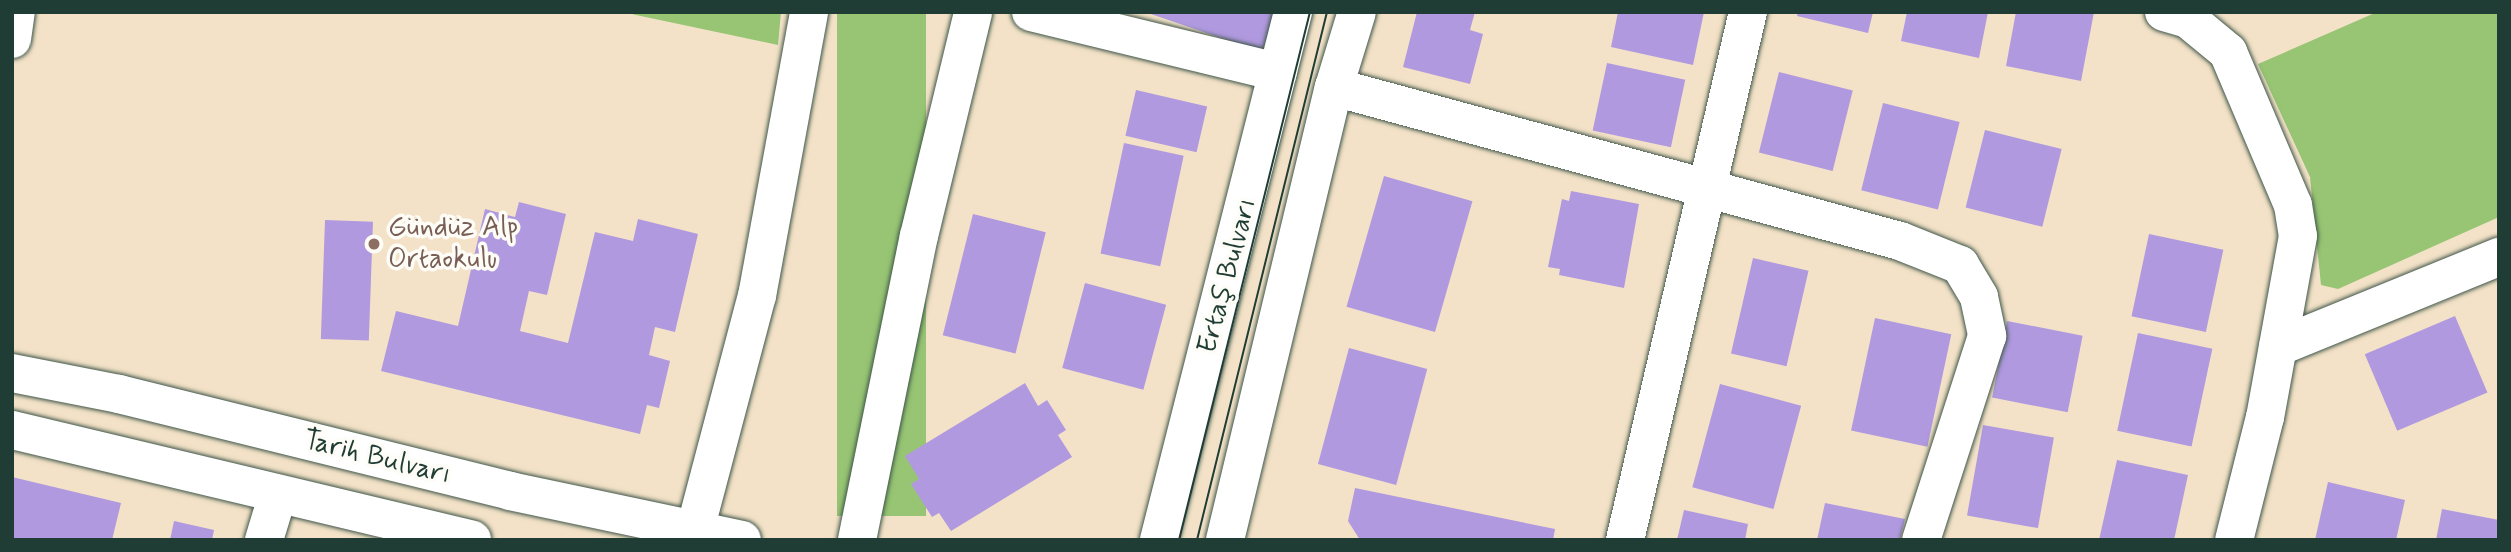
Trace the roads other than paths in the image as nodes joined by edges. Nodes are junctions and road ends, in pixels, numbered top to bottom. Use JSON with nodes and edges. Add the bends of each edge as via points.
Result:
{"nodes":[{"id":1,"x":16,"y":12,"type":"edge"},
{"id":2,"x":808,"y":12,"type":"edge"},
{"id":3,"x":973,"y":12,"type":"edge"},
{"id":4,"x":1031,"y":12,"type":"edge"},
{"id":5,"x":1293,"y":12,"type":"edge"},
{"id":6,"x":1357,"y":12,"type":"edge"},
{"id":7,"x":1748,"y":12,"type":"edge"},
{"id":8,"x":2164,"y":12,"type":"edge"},
{"id":9,"x":12,"y":39,"type":"edge"},
{"id":10,"x":1278,"y":72,"type":"junction"},
{"id":11,"x":1334,"y":88,"type":"junction"},
{"id":12,"x":1708,"y":190,"type":"junction"},
{"id":13,"x":2499,"y":257,"type":"edge"},
{"id":14,"x":2278,"y":347,"type":"junction"},
{"id":15,"x":12,"y":373,"type":"edge"},
{"id":16,"x":12,"y":430,"type":"edge"},
{"id":17,"x":278,"y":494,"type":"junction"},
{"id":18,"x":695,"y":530,"type":"junction"},
{"id":19,"x":264,"y":540,"type":"edge"},
{"id":20,"x":472,"y":540,"type":"edge"},
{"id":21,"x":742,"y":540,"type":"edge"},
{"id":22,"x":857,"y":540,"type":"edge"},
{"id":23,"x":1159,"y":540,"type":"edge"},
{"id":24,"x":1225,"y":540,"type":"edge"},
{"id":25,"x":1625,"y":540,"type":"edge"},
{"id":26,"x":1921,"y":540,"type":"edge"},
{"id":27,"x":2234,"y":540,"type":"edge"}],
"edges":[{"from":1,"to":9,"type":"street"},
{"from":2,"to":18,"type":"street","via":[[757,296]]},
{"from":3,"to":22,"type":"street","via":[[919,236]]},
{"from":4,"to":10,"type":"street"},
{"from":5,"to":10,"type":"street","name":"Ertaş Bulvarı"},
{"from":6,"to":11,"type":"street","name":"Ertaş Bulvarı"},
{"from":7,"to":12,"type":"street"},
{"from":8,"to":14,"type":"street","via":[[2188,19],[2228,52],[2293,205],[2298,236]]},
{"from":10,"to":23,"type":"street","name":"Ertaş Bulvarı"},
{"from":11,"to":12,"type":"street"},
{"from":11,"to":24,"type":"street","name":"Ertaş Bulvarı"},
{"from":12,"to":25,"type":"street"},
{"from":12,"to":26,"type":"street","via":[[1900,240],[1960,265],[1979,297],[1987,336]]},
{"from":13,"to":14,"type":"street"},
{"from":14,"to":27,"type":"street"},
{"from":15,"to":18,"type":"street","name":"Tarih Bulvarı","via":[[119,394],[510,491]]},
{"from":16,"to":17,"type":"street"},
{"from":17,"to":19,"type":"street"},
{"from":17,"to":20,"type":"street"},
{"from":18,"to":21,"type":"street","name":"Tarih Bulvarı"}]}
